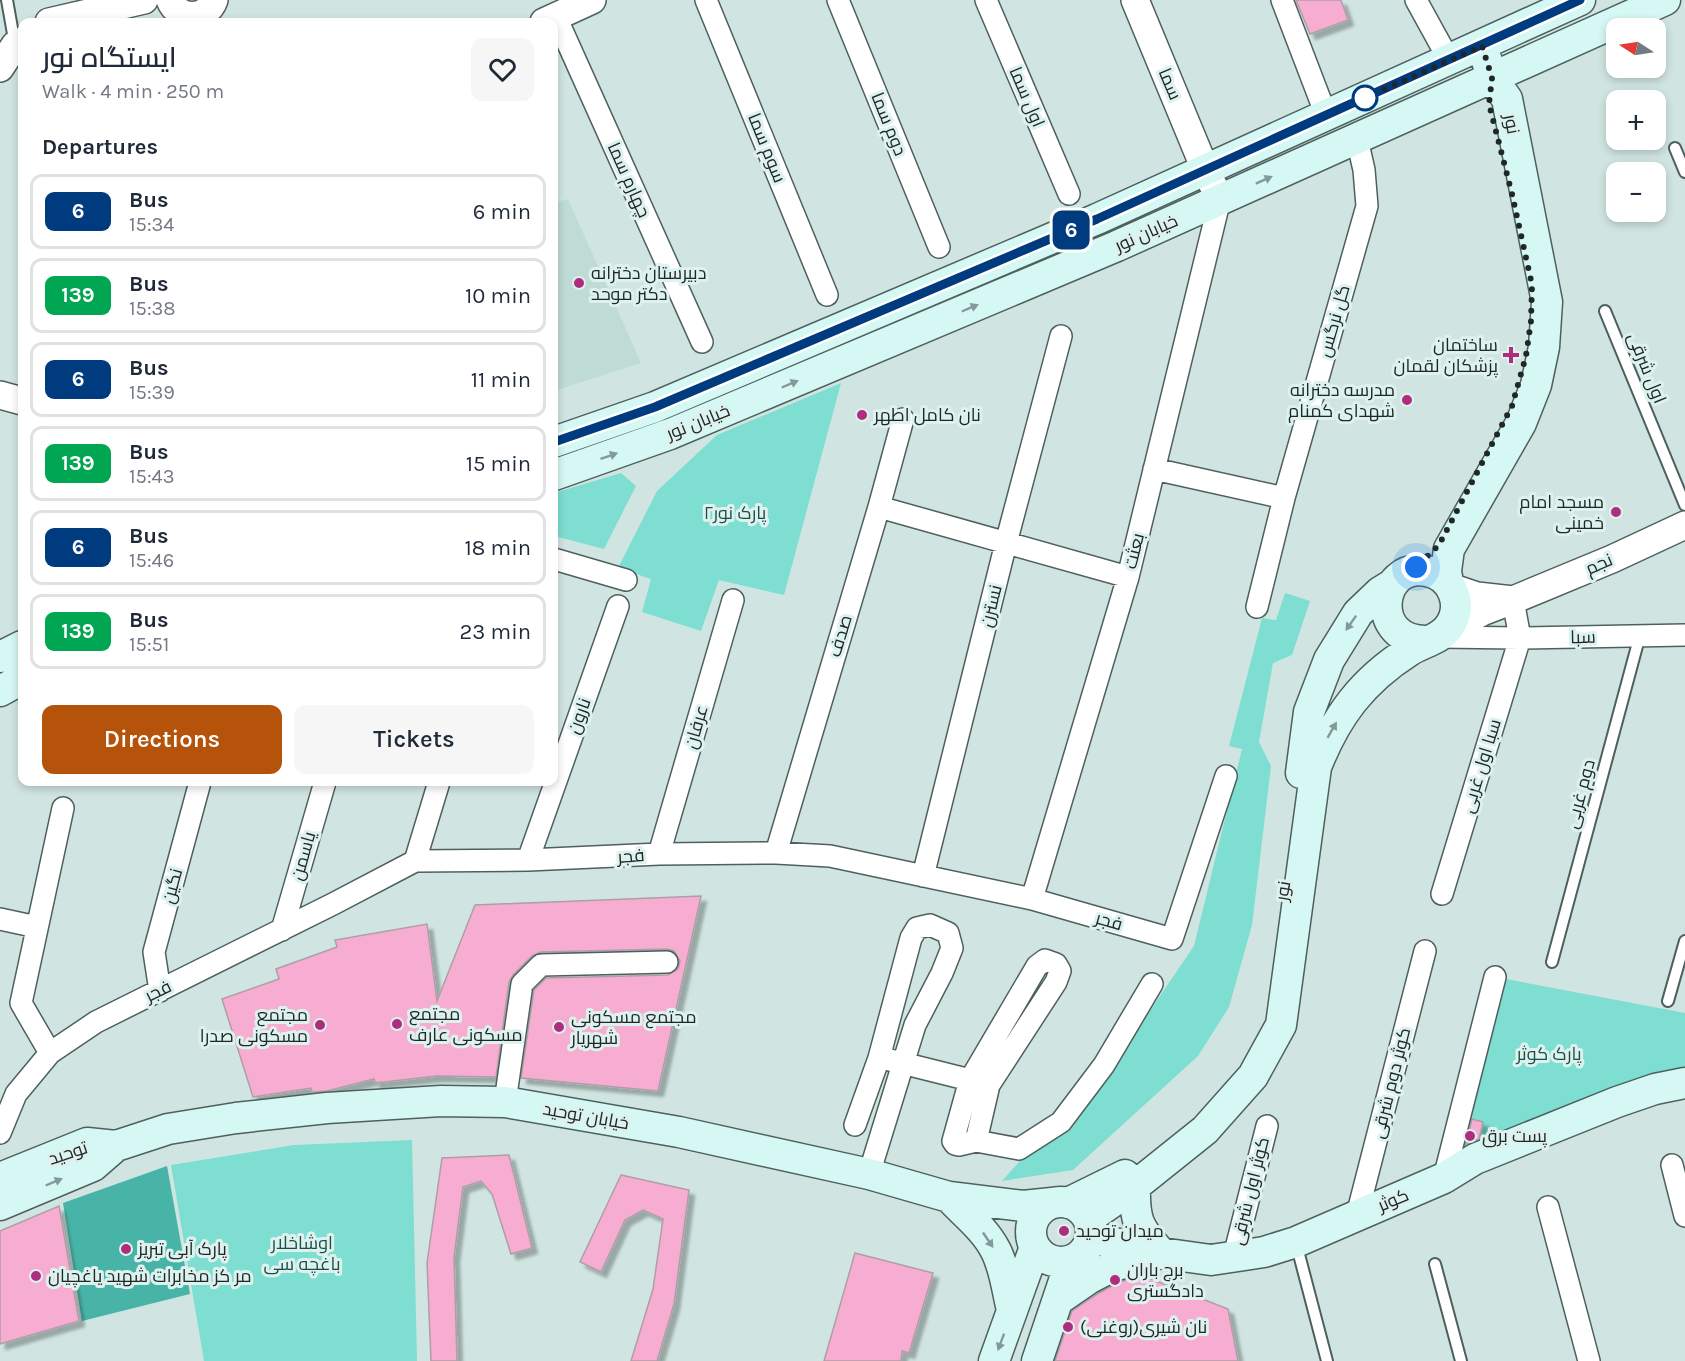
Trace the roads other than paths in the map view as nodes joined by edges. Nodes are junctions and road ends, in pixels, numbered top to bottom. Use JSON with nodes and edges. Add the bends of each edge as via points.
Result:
{"nodes":[{"id":1,"x":7,"y":0,"type":"edge"},
{"id":2,"x":144,"y":0,"type":"edge"},
{"id":3,"x":170,"y":0,"type":"edge"},
{"id":4,"x":592,"y":0,"type":"edge"},
{"id":5,"x":706,"y":0,"type":"edge"},
{"id":6,"x":838,"y":0,"type":"edge"},
{"id":7,"x":986,"y":0,"type":"edge"},
{"id":8,"x":1135,"y":0,"type":"edge"},
{"id":9,"x":1282,"y":0,"type":"edge"},
{"id":10,"x":1416,"y":0,"type":"edge"},
{"id":11,"x":1580,"y":0,"type":"edge"},
{"id":12,"x":1665,"y":0,"type":"edge"},
{"id":13,"x":1546,"y":8,"type":"edge"},
{"id":14,"x":218,"y":10,"type":"edge"},
{"id":15,"x":66,"y":18,"type":"edge"},
{"id":16,"x":554,"y":18,"type":"edge"},
{"id":17,"x":558,"y":37,"type":"edge"},
{"id":18,"x":18,"y":39,"type":"edge"},
{"id":19,"x":18,"y":44,"type":"edge"},
{"id":20,"x":1482,"y":46,"type":"junction"},
{"id":21,"x":1449,"y":60,"type":"junction"},
{"id":22,"x":0,"y":68,"type":"edge"},
{"id":23,"x":1492,"y":78,"type":"junction"},
{"id":24,"x":1326,"y":115,"type":"junction"},
{"id":25,"x":1357,"y":139,"type":"junction"},
{"id":26,"x":1675,"y":148,"type":"dead end"},
{"id":27,"x":1205,"y":169,"type":"junction"},
{"id":28,"x":1685,"y":172,"type":"edge"},
{"id":29,"x":1069,"y":194,"type":"dead end"},
{"id":30,"x":1220,"y":199,"type":"junction"},
{"id":31,"x":939,"y":247,"type":"dead end"},
{"id":32,"x":827,"y":295,"type":"dead end"},
{"id":33,"x":1605,"y":311,"type":"dead end"},
{"id":34,"x":1061,"y":336,"type":"dead end"},
{"id":35,"x":702,"y":342,"type":"dead end"},
{"id":36,"x":0,"y":395,"type":"edge"},
{"id":37,"x":18,"y":400,"type":"edge"},
{"id":38,"x":903,"y":419,"type":"dead end"},
{"id":39,"x":558,"y":441,"type":"edge"},
{"id":40,"x":1154,"y":469,"type":"junction"},
{"id":41,"x":558,"y":474,"type":"edge"},
{"id":42,"x":1284,"y":498,"type":"junction"},
{"id":43,"x":1685,"y":505,"type":"edge"},
{"id":44,"x":879,"y":507,"type":"junction"},
{"id":45,"x":1685,"y":525,"type":"edge"},
{"id":46,"x":1006,"y":543,"type":"junction"},
{"id":47,"x":558,"y":560,"type":"edge"},
{"id":48,"x":1128,"y":577,"type":"junction"},
{"id":49,"x":626,"y":580,"type":"dead end"},
{"id":50,"x":1397,"y":580,"type":"junction"},
{"id":51,"x":1449,"y":585,"type":"junction"},
{"id":52,"x":733,"y":600,"type":"dead end"},
{"id":53,"x":1513,"y":600,"type":"junction"},
{"id":54,"x":618,"y":606,"type":"dead end"},
{"id":55,"x":1257,"y":607,"type":"dead end"},
{"id":56,"x":1640,"y":635,"type":"junction"},
{"id":57,"x":1685,"y":635,"type":"edge"},
{"id":58,"x":1436,"y":637,"type":"junction"},
{"id":59,"x":1520,"y":638,"type":"junction"},
{"id":60,"x":18,"y":648,"type":"edge"},
{"id":61,"x":0,"y":657,"type":"edge"},
{"id":62,"x":18,"y":681,"type":"edge"},
{"id":63,"x":0,"y":691,"type":"edge"},
{"id":64,"x":558,"y":775,"type":"edge"},
{"id":65,"x":1226,"y":776,"type":"dead end"},
{"id":66,"x":199,"y":786,"type":"edge"},
{"id":67,"x":324,"y":786,"type":"edge"},
{"id":68,"x":438,"y":786,"type":"edge"},
{"id":69,"x":554,"y":786,"type":"edge"},
{"id":70,"x":63,"y":808,"type":"dead end"},
{"id":71,"x":776,"y":853,"type":"junction"},
{"id":72,"x":659,"y":854,"type":"junction"},
{"id":73,"x":528,"y":860,"type":"junction"},
{"id":74,"x":415,"y":861,"type":"junction"},
{"id":75,"x":923,"y":876,"type":"junction"},
{"id":76,"x":1442,"y":894,"type":"dead end"},
{"id":77,"x":1032,"y":899,"type":"junction"},
{"id":78,"x":0,"y":919,"type":"edge"},
{"id":79,"x":38,"y":927,"type":"junction"},
{"id":80,"x":282,"y":930,"type":"junction"},
{"id":81,"x":1685,"y":941,"type":"edge"},
{"id":82,"x":1425,"y":951,"type":"dead end"},
{"id":83,"x":667,"y":962,"type":"dead end"},
{"id":84,"x":1552,"y":962,"type":"dead end"},
{"id":85,"x":1495,"y":977,"type":"dead end"},
{"id":86,"x":1152,"y":984,"type":"dead end"},
{"id":87,"x":160,"y":991,"type":"junction"},
{"id":88,"x":1668,"y":1001,"type":"dead end"},
{"id":89,"x":50,"y":1053,"type":"junction"},
{"id":90,"x":879,"y":1058,"type":"junction"},
{"id":91,"x":903,"y":1063,"type":"junction"},
{"id":92,"x":980,"y":1082,"type":"junction"},
{"id":93,"x":1685,"y":1083,"type":"edge"},
{"id":94,"x":505,"y":1102,"type":"junction"},
{"id":95,"x":855,"y":1125,"type":"dead end"},
{"id":96,"x":1267,"y":1126,"type":"dead end"},
{"id":97,"x":0,"y":1133,"type":"edge"},
{"id":98,"x":116,"y":1146,"type":"junction"},
{"id":99,"x":1672,"y":1165,"type":"dead end"},
{"id":100,"x":869,"y":1174,"type":"junction"},
{"id":101,"x":0,"y":1178,"type":"edge"},
{"id":102,"x":1444,"y":1178,"type":"junction"},
{"id":103,"x":1131,"y":1180,"type":"junction"},
{"id":104,"x":949,"y":1197,"type":"junction"},
{"id":105,"x":0,"y":1205,"type":"edge"},
{"id":106,"x":1548,"y":1207,"type":"dead end"},
{"id":107,"x":1357,"y":1215,"type":"junction"},
{"id":108,"x":1074,"y":1216,"type":"junction"},
{"id":109,"x":1685,"y":1216,"type":"edge"},
{"id":110,"x":1033,"y":1238,"type":"junction"},
{"id":111,"x":1296,"y":1242,"type":"junction"},
{"id":112,"x":1161,"y":1253,"type":"junction"},
{"id":113,"x":1234,"y":1256,"type":"junction"},
{"id":114,"x":1071,"y":1260,"type":"junction"},
{"id":115,"x":1435,"y":1264,"type":"dead end"},
{"id":116,"x":1058,"y":1300,"type":"junction"},
{"id":117,"x":1012,"y":1310,"type":"junction"},
{"id":118,"x":993,"y":1361,"type":"edge"},
{"id":119,"x":1037,"y":1361,"type":"edge"},
{"id":120,"x":1327,"y":1361,"type":"edge"},
{"id":121,"x":1461,"y":1361,"type":"edge"},
{"id":122,"x":1589,"y":1361,"type":"edge"}],
"edges":[{"from":1,"to":18,"type":"lane"},
{"from":2,"to":15,"type":"street"},
{"from":3,"to":14,"type":"street","via":[[181,13],[192,16]]},
{"from":4,"to":16,"type":"street"},
{"from":5,"to":32,"type":"street","name":"سوم سما"},
{"from":6,"to":31,"type":"street","name":"دوم سما"},
{"from":7,"to":29,"type":"street","name":"اول سما"},
{"from":8,"to":27,"type":"street","name":"سما"},
{"from":9,"to":24,"type":"street"},
{"from":10,"to":21,"type":"street"},
{"from":11,"to":13,"type":"main road","name":"خیابان نور"},
{"from":12,"to":23,"type":"main road","name":"خیابان نور"},
{"from":13,"to":20,"type":"main road","name":"خیابان نور"},
{"from":17,"to":35,"type":"street","name":"چهارم سما"},
{"from":19,"to":22,"type":"street"},
{"from":20,"to":21,"type":"main road","name":"خیابان نور"},
{"from":20,"to":23,"type":"main road"},
{"from":21,"to":24,"type":"main road","name":"خیابان نور"},
{"from":23,"to":25,"type":"main road","name":"خیابان نور"},
{"from":23,"to":50,"type":"main road","name":"نور","via":[[1489,104],[1532,285],[1526,356],[1512,406],[1439,545]]},
{"from":23,"to":51,"type":"main road","name":"نور","via":[[1507,99],[1547,302],[1544,347],[1536,386],[1521,423],[1449,549]]},
{"from":24,"to":27,"type":"main road","name":"خیابان نور"},
{"from":30,"to":25,"type":"main road","name":"خیابان نور","one_way":true},
{"from":25,"to":42,"type":"street","name":"گل نرگس","via":[[1367,206]]},
{"from":26,"to":28,"type":"lane"},
{"from":27,"to":30,"type":"street","name":"سما"},
{"from":27,"to":39,"type":"main road","name":"خیابان نور","via":[[655,407]]},
{"from":30,"to":40,"type":"street","name":"بعثت"},
{"from":41,"to":30,"type":"main road","name":"خیابان نور","one_way":true,"via":[[670,434],[1106,251]]},
{"from":33,"to":43,"type":"lane","name":"اول شرقی"},
{"from":34,"to":46,"type":"street","name":"نسترن"},
{"from":36,"to":37,"type":"street"},
{"from":38,"to":44,"type":"street","name":"صدف"},
{"from":40,"to":42,"type":"street"},
{"from":40,"to":48,"type":"street","name":"بعثت"},
{"from":42,"to":55,"type":"street","name":"گل نرگس"},
{"from":44,"to":46,"type":"street"},
{"from":44,"to":71,"type":"street","name":"صدف"},
{"from":45,"to":53,"type":"street","name":"نجم"},
{"from":46,"to":48,"type":"street"},
{"from":46,"to":75,"type":"street","name":"نسترن"},
{"from":47,"to":49,"type":"street"},
{"from":48,"to":77,"type":"street","name":"بعثت"},
{"from":50,"to":51,"type":"main road","via":[[1413,571],[1426,571]]},
{"from":50,"to":58,"type":"main road","via":[[1385,604],[1391,624],[1417,641]]},
{"from":50,"to":103,"type":"main road","name":"نور","one_way":true,"via":[[1371,600],[1345,631],[1309,712],[1263,1020],[1223,1083]]},
{"from":51,"to":53,"type":"street","via":[[1477,596]]},
{"from":51,"to":58,"type":"main road","via":[[1455,594],[1454,619]]},
{"from":52,"to":72,"type":"street","name":"عرفان"},
{"from":53,"to":58,"type":"street","name":"نجم"},
{"from":53,"to":59,"type":"street"},
{"from":54,"to":64,"type":"street","name":"نارون"},
{"from":56,"to":57,"type":"street","name":"سبا"},
{"from":56,"to":59,"type":"street","name":"سبا"},
{"from":56,"to":84,"type":"lane","name":"دوم غربی"},
{"from":58,"to":59,"type":"street","name":"سبا"},
{"from":103,"to":58,"type":"main road","name":"نور","one_way":true,"via":[[1205,1130],[1253,1076],[1281,1025],[1317,767],[1329,735],[1373,678]]},
{"from":59,"to":76,"type":"street","name":"سبا اول غربی"},
{"from":60,"to":61,"type":"main road"},
{"from":62,"to":63,"type":"main road"},
{"from":65,"to":77,"type":"street","name":"فجر","via":[[1172,939]]},
{"from":66,"to":87,"type":"street","name":"نگین","via":[[154,952]]},
{"from":67,"to":80,"type":"street","name":"یاسمن"},
{"from":68,"to":74,"type":"street"},
{"from":69,"to":73,"type":"street","name":"نارون"},
{"from":70,"to":79,"type":"street"},
{"from":71,"to":72,"type":"street","name":"فجر"},
{"from":71,"to":75,"type":"street","name":"فجر","via":[[830,856]]},
{"from":72,"to":73,"type":"street","name":"فجر"},
{"from":73,"to":74,"type":"street","name":"فجر"},
{"from":74,"to":80,"type":"street","name":"فجر"},
{"from":75,"to":77,"type":"street","name":"فجر"},
{"from":78,"to":79,"type":"street"},
{"from":79,"to":89,"type":"street","via":[[21,1003]]},
{"from":80,"to":87,"type":"street","name":"فجر"},
{"from":81,"to":88,"type":"lane"},
{"from":82,"to":107,"type":"street","name":"کوثر دوم شرقی"},
{"from":83,"to":94,"type":"street","via":[[541,965],[522,984]]},
{"from":85,"to":102,"type":"street"},
{"from":86,"to":92,"type":"street","via":[[1104,1065],[1061,1122],[1019,1149],[976,1141]]},
{"from":87,"to":89,"type":"street","name":"فجر","via":[[96,1022]]},
{"from":89,"to":97,"type":"street","name":"فجر","via":[[16,1094]]},
{"from":90,"to":91,"type":"street"},
{"from":90,"to":91,"type":"street","via":[[910,938],[917,928],[930,925],[948,933],[952,948],[915,1025]]},
{"from":90,"to":95,"type":"street"},
{"from":91,"to":92,"type":"street"},
{"from":91,"to":100,"type":"street"},
{"from":92,"to":92,"type":"street","via":[[1037,966],[1045,960],[1056,964],[1060,971],[1056,982]]},
{"from":93,"to":102,"type":"main road","name":"کوثر","via":[[1617,1102],[1475,1159]]},
{"from":94,"to":98,"type":"main road","name":"خیابان توحید","via":[[441,1101],[236,1118],[168,1130]]},
{"from":94,"to":100,"type":"main road","name":"خیابان توحید","via":[[654,1127]]},
{"from":96,"to":113,"type":"street","name":"کوثر اول شرقی"},
{"from":98,"to":101,"type":"main road","name":"توحید","via":[[87,1143]]},
{"from":105,"to":98,"type":"main road","name":"توحید","one_way":true,"via":[[93,1166]]},
{"from":99,"to":109,"type":"street"},
{"from":100,"to":104,"type":"main road","name":"خیابان توحید"},
{"from":102,"to":107,"type":"main road","name":"کوثر"},
{"from":103,"to":108,"type":"main road"},
{"from":103,"to":112,"type":"main road","via":[[1137,1221]]},
{"from":104,"to":108,"type":"main road","name":"خیابان توحید"},
{"from":104,"to":110,"type":"main road"},
{"from":104,"to":117,"type":"main road","one_way":true,"via":[[995,1250]]},
{"from":106,"to":122,"type":"street"},
{"from":107,"to":111,"type":"main road","name":"کوثر"},
{"from":108,"to":110,"type":"main road","via":[[1041,1209],[1034,1217]]},
{"from":108,"to":112,"type":"main road","name":"کوثر"},
{"from":108,"to":114,"type":"main road","via":[[1083,1251]]},
{"from":110,"to":114,"type":"main road","via":[[1047,1258]]},
{"from":110,"to":117,"type":"main road"},
{"from":111,"to":113,"type":"main road","name":"کوثر"},
{"from":111,"to":120,"type":"lane"},
{"from":112,"to":113,"type":"main road","name":"کوثر","via":[[1211,1260]]},
{"from":112,"to":116,"type":"main road","via":[[1113,1266]]},
{"from":114,"to":116,"type":"main road"},
{"from":115,"to":121,"type":"lane"},
{"from":116,"to":119,"type":"main road"},
{"from":117,"to":118,"type":"main road","one_way":true}]}
